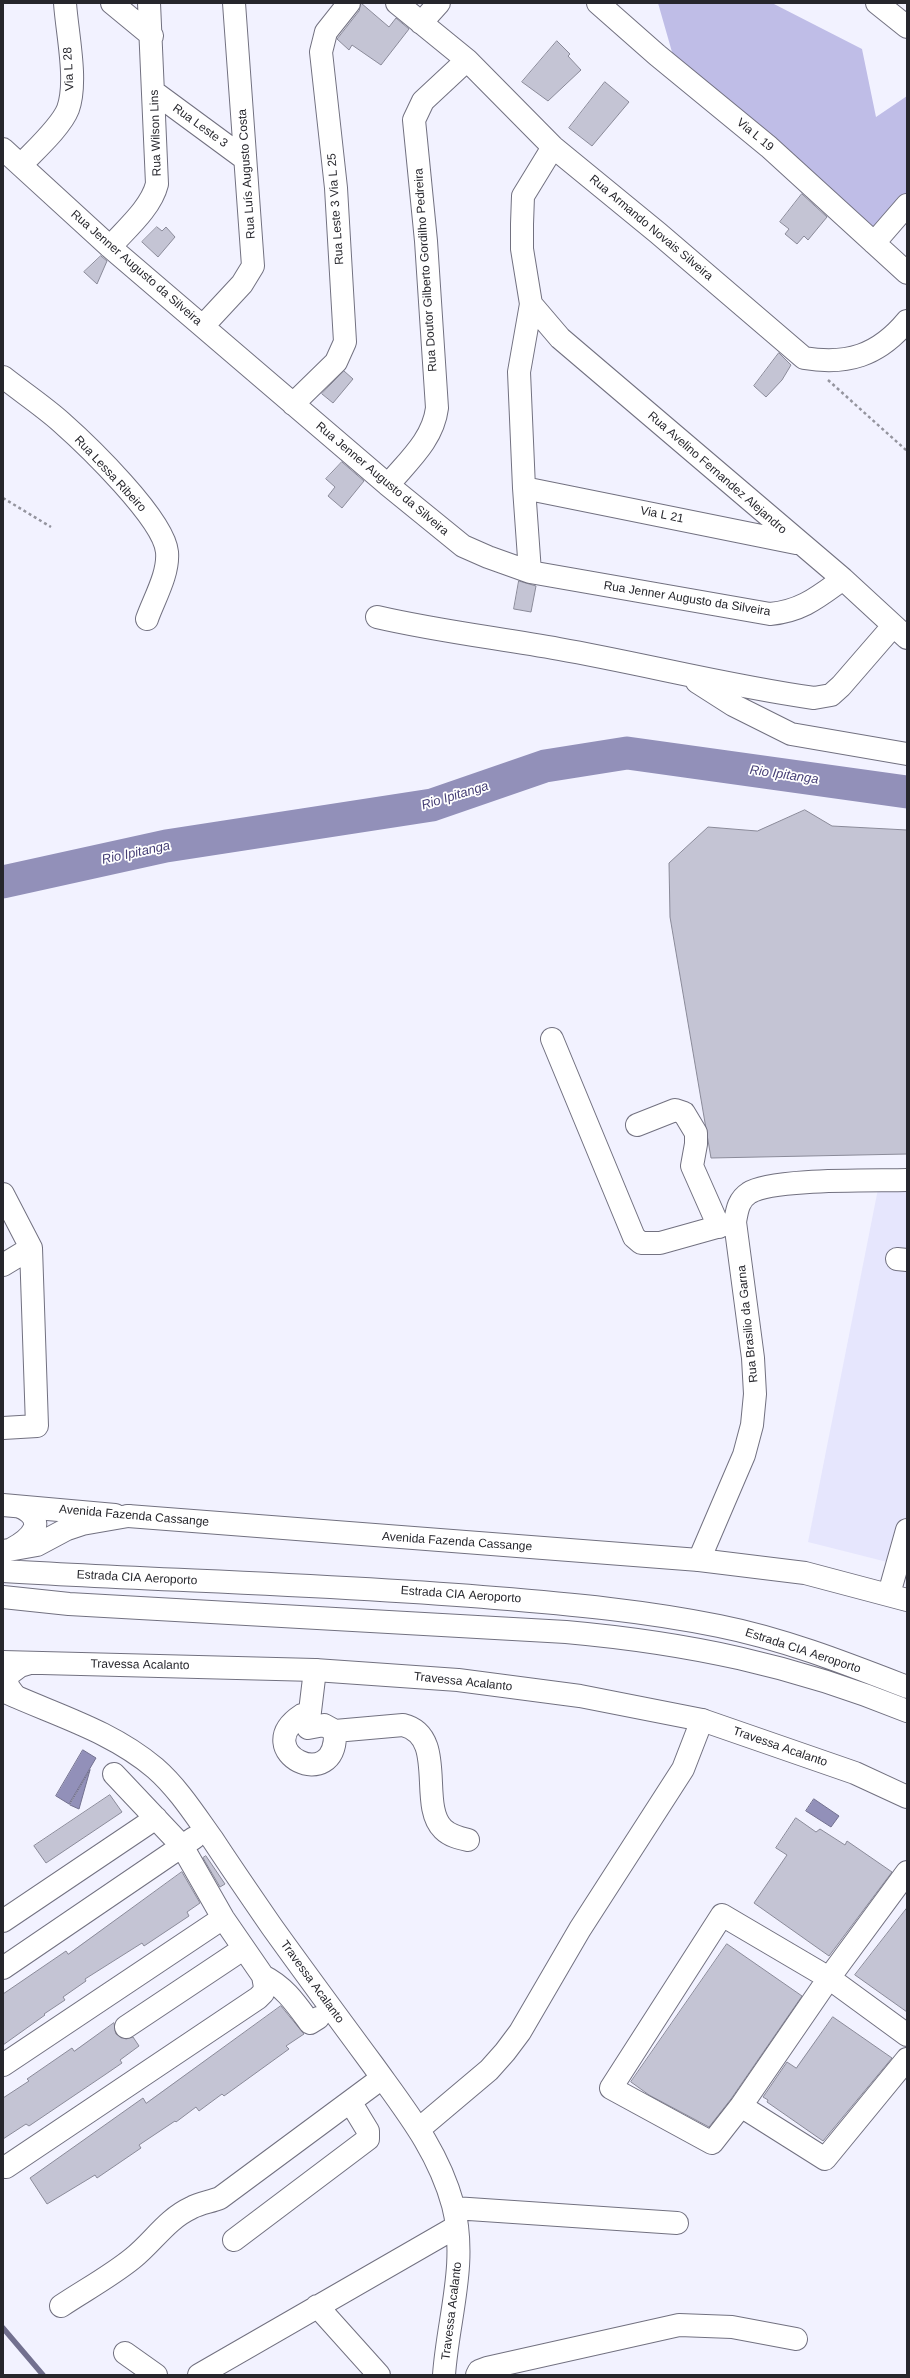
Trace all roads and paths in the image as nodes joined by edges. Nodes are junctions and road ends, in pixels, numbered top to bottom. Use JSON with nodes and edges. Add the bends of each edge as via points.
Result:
{"nodes":[{"id":1,"x":65,"y":3,"type":"edge"},
{"id":2,"x":112,"y":3,"type":"edge"},
{"id":3,"x":149,"y":3,"type":"edge"},
{"id":4,"x":234,"y":3,"type":"edge"},
{"id":5,"x":349,"y":3,"type":"edge"},
{"id":6,"x":397,"y":3,"type":"edge"},
{"id":7,"x":439,"y":3,"type":"edge"},
{"id":8,"x":598,"y":3,"type":"edge"},
{"id":9,"x":877,"y":3,"type":"edge"},
{"id":10,"x":421,"y":23,"type":"junction"},
{"id":11,"x":907,"y":27,"type":"edge"},
{"id":12,"x":152,"y":36,"type":"junction"},
{"id":13,"x":467,"y":60,"type":"junction"},
{"id":14,"x":154,"y":92,"type":"junction"},
{"id":15,"x":553,"y":147,"type":"junction"},
{"id":16,"x":3,"y":150,"type":"edge"},
{"id":17,"x":245,"y":159,"type":"junction"},
{"id":18,"x":21,"y":165,"type":"junction"},
{"id":19,"x":907,"y":205,"type":"edge"},
{"id":20,"x":874,"y":242,"type":"junction"},
{"id":21,"x":110,"y":247,"type":"junction"},
{"id":22,"x":907,"y":272,"type":"edge"},
{"id":23,"x":531,"y":304,"type":"junction"},
{"id":24,"x":907,"y":321,"type":"edge"},
{"id":25,"x":203,"y":326,"type":"junction"},
{"id":26,"x":3,"y":377,"type":"edge"},
{"id":27,"x":826,"y":379,"type":"dead end"},
{"id":28,"x":293,"y":404,"type":"junction"},
{"id":29,"x":907,"y":451,"type":"edge"},
{"id":30,"x":388,"y":485,"type":"junction"},
{"id":31,"x":524,"y":488,"type":"junction"},
{"id":32,"x":3,"y":498,"type":"edge"},
{"id":33,"x":51,"y":527,"type":"dead end"},
{"id":34,"x":800,"y":544,"type":"junction"},
{"id":35,"x":530,"y":572,"type":"junction"},
{"id":36,"x":843,"y":579,"type":"junction"},
{"id":37,"x":377,"y":617,"type":"dead end"},
{"id":38,"x":147,"y":619,"type":"dead end"},
{"id":39,"x":900,"y":632,"type":"edge"},
{"id":40,"x":690,"y":677,"type":"junction"},
{"id":41,"x":907,"y":754,"type":"edge"},
{"id":42,"x":552,"y":1039,"type":"dead end"},
{"id":43,"x":637,"y":1124,"type":"dead end"},
{"id":44,"x":907,"y":1180,"type":"edge"},
{"id":45,"x":3,"y":1194,"type":"edge"},
{"id":46,"x":727,"y":1225,"type":"junction"},
{"id":47,"x":31,"y":1248,"type":"junction"},
{"id":48,"x":3,"y":1265,"type":"edge"},
{"id":49,"x":3,"y":1428,"type":"edge"},
{"id":50,"x":12,"y":1506,"type":"edge"},
{"id":51,"x":128,"y":1516,"type":"junction"},
{"id":52,"x":907,"y":1530,"type":"edge"},
{"id":53,"x":5,"y":1558,"type":"edge"},
{"id":54,"x":699,"y":1560,"type":"junction"},
{"id":55,"x":3,"y":1597,"type":"edge"},
{"id":56,"x":898,"y":1597,"type":"edge"},
{"id":57,"x":3,"y":1662,"type":"edge"},
{"id":58,"x":30,"y":1663,"type":"junction"},
{"id":59,"x":315,"y":1670,"type":"junction"},
{"id":60,"x":907,"y":1687,"type":"edge"},
{"id":61,"x":9,"y":1693,"type":"edge"},
{"id":62,"x":907,"y":1711,"type":"edge"},
{"id":63,"x":702,"y":1720,"type":"junction"},
{"id":64,"x":308,"y":1728,"type":"junction"},
{"id":65,"x":335,"y":1731,"type":"junction"},
{"id":66,"x":114,"y":1774,"type":"dead end"},
{"id":67,"x":907,"y":1797,"type":"edge"},
{"id":68,"x":156,"y":1818,"type":"junction"},
{"id":69,"x":206,"y":1830,"type":"junction"},
{"id":70,"x":468,"y":1840,"type":"dead end"},
{"id":71,"x":182,"y":1846,"type":"junction"},
{"id":72,"x":907,"y":1872,"type":"edge"},
{"id":73,"x":223,"y":1918,"type":"junction"},
{"id":74,"x":3,"y":1921,"type":"edge"},
{"id":75,"x":242,"y":1949,"type":"junction"},
{"id":76,"x":3,"y":1968,"type":"edge"},
{"id":77,"x":263,"y":1976,"type":"junction"},
{"id":78,"x":829,"y":1978,"type":"junction"},
{"id":79,"x":318,"y":2018,"type":"dead end"},
{"id":80,"x":126,"y":2027,"type":"dead end"},
{"id":81,"x":907,"y":2035,"type":"edge"},
{"id":82,"x":907,"y":2059,"type":"edge"},
{"id":83,"x":3,"y":2066,"type":"edge"},
{"id":84,"x":376,"y":2084,"type":"junction"},
{"id":85,"x":351,"y":2103,"type":"junction"},
{"id":86,"x":741,"y":2106,"type":"junction"},
{"id":87,"x":419,"y":2129,"type":"junction"},
{"id":88,"x":6,"y":2167,"type":"dead end"},
{"id":89,"x":452,"y":2223,"type":"junction"},
{"id":90,"x":677,"y":2223,"type":"dead end"},
{"id":91,"x":234,"y":2240,"type":"dead end"},
{"id":92,"x":61,"y":2306,"type":"dead end"},
{"id":93,"x":317,"y":2306,"type":"junction"},
{"id":94,"x":796,"y":2339,"type":"dead end"},
{"id":95,"x":125,"y":2353,"type":"dead end"},
{"id":96,"x":156,"y":2375,"type":"edge"},
{"id":97,"x":199,"y":2375,"type":"edge"},
{"id":98,"x":379,"y":2375,"type":"edge"},
{"id":99,"x":444,"y":2375,"type":"edge"},
{"id":100,"x":477,"y":2375,"type":"edge"}],
"edges":[{"from":1,"to":18,"type":"main road","name":"Via L 28","via":[[71,75],[68,111]]},
{"from":2,"to":12,"type":"main road"},
{"from":3,"to":12,"type":"main road","name":"Rua Wilson Lins"},
{"from":4,"to":17,"type":"main road","name":"Rua Luís Augusto Costa"},
{"from":5,"to":28,"type":"main road","name":"Rua Leste 3 Via L 25","via":[[326,32],[321,52],[336,188],[345,342],[336,362]]},
{"from":6,"to":10,"type":"main road","name":"Rua Armando Novais Silveira"},
{"from":7,"to":10,"type":"main road"},
{"from":8,"to":20,"type":"main road","name":"Via L 19","via":[[769,147]]},
{"from":9,"to":11,"type":"main road"},
{"from":10,"to":13,"type":"main road","name":"Rua Armando Novais Silveira"},
{"from":12,"to":14,"type":"main road","name":"Rua Wilson Lins"},
{"from":13,"to":15,"type":"main road","name":"Rua Armando Novais Silveira"},
{"from":13,"to":30,"type":"main road","name":"Rua Doutor Gilberto Gordilho Pedreira","via":[[423,102],[414,120],[426,241],[437,408],[434,426],[426,440]]},
{"from":14,"to":17,"type":"main road","name":"Rua Leste 3"},
{"from":14,"to":21,"type":"main road","name":"Rua Wilson Lins","via":[[158,173],[155,193]]},
{"from":15,"to":23,"type":"main road","via":[[523,196],[522,250]]},
{"from":15,"to":24,"type":"main road","name":"Rua Armando Novais Silveira","via":[[804,358],[828,362],[855,357],[883,344]]},
{"from":16,"to":18,"type":"main road","name":"Rua Jenner Augusto da Silveira"},
{"from":17,"to":25,"type":"main road","name":"Rua Luís Augusto Costa","via":[[253,266],[242,284]]},
{"from":18,"to":21,"type":"main road","name":"Rua Jenner Augusto da Silveira"},
{"from":19,"to":20,"type":"main road"},
{"from":20,"to":22,"type":"main road","name":"Via L 19"},
{"from":21,"to":25,"type":"main road","name":"Rua Jenner Augusto da Silveira"},
{"from":23,"to":31,"type":"main road","via":[[519,372]]},
{"from":23,"to":34,"type":"main road","name":"Rua Avelino Fernandez Alejandro","via":[[560,338]]},
{"from":25,"to":28,"type":"main road","name":"Rua Jenner Augusto da Silveira"},
{"from":26,"to":38,"type":"main road","name":"Rua Lessa Ribeiro","via":[[61,422],[139,500],[161,533],[167,552],[167,566]]},
{"from":27,"to":29,"type":"path"},
{"from":28,"to":30,"type":"main road","name":"Rua Jenner Augusto da Silveira"},
{"from":30,"to":35,"type":"main road","name":"Rua Jenner Augusto da Silveira","via":[[463,546]]},
{"from":31,"to":34,"type":"main road","name":"Via L 21"},
{"from":31,"to":35,"type":"main road"},
{"from":32,"to":33,"type":"path"},
{"from":34,"to":36,"type":"main road","name":"Rua Avelino Fernandez Alejandro"},
{"from":35,"to":36,"type":"main road","name":"Rua Jenner Augusto da Silveira","via":[[770,614],[788,612],[805,606]]},
{"from":36,"to":39,"type":"main road","name":"Rua Avelino Fernandez Alejandro"},
{"from":37,"to":40,"type":"main road","via":[[412,626],[559,649]]},
{"from":39,"to":40,"type":"main road","via":[[831,695],[824,698],[802,697]]},
{"from":40,"to":41,"type":"main road","via":[[732,705],[791,734]]},
{"from":42,"to":46,"type":"main road","via":[[634,1237],[649,1245]]},
{"from":43,"to":46,"type":"main road","via":[[675,1110],[684,1113],[696,1133],[692,1166]]},
{"from":44,"to":46,"type":"main road","via":[[782,1184],[761,1188],[741,1200]]},
{"from":45,"to":47,"type":"main road"},
{"from":46,"to":54,"type":"main road","name":"Rua Brasilio da Garna","via":[[753,1358],[755,1394],[752,1425],[744,1455]]},
{"from":47,"to":48,"type":"main road"},
{"from":47,"to":49,"type":"main road","via":[[37,1426]]},
{"from":50,"to":51,"type":"main road","name":"Avenida Fazenda Cassange"},
{"from":50,"to":53,"type":"main road","via":[[31,1512],[36,1526],[32,1534]]},
{"from":51,"to":53,"type":"main road","via":[[66,1529]]},
{"from":51,"to":54,"type":"main road","name":"Avenida Fazenda Cassange"},
{"from":52,"to":56,"type":"main road"},
{"from":53,"to":60,"type":"main road","name":"Estrada CIA Aeroporto","via":[[146,1580],[325,1586],[464,1595],[640,1612],[773,1639]]},
{"from":54,"to":56,"type":"main road","name":"Avenida Fazenda Cassange","via":[[805,1574]]},
{"from":55,"to":62,"type":"main road","name":"Estrada CIA Aeroporto","via":[[69,1604],[640,1638],[750,1659],[842,1686]]},
{"from":57,"to":58,"type":"main road","name":"Travessa Acalanto"},
{"from":58,"to":59,"type":"main road","name":"Travessa Acalanto"},
{"from":58,"to":61,"type":"main road","via":[[20,1666],[8,1675]]},
{"from":59,"to":63,"type":"main road","name":"Travessa Acalanto","via":[[458,1680],[580,1696]]},
{"from":59,"to":64,"type":"main road"},
{"from":61,"to":69,"type":"main road","name":"Travessa Acalanto","via":[[71,1718],[120,1743],[155,1769],[189,1805]]},
{"from":63,"to":67,"type":"main road","name":"Travessa Acalanto","via":[[854,1773]]},
{"from":63,"to":87,"type":"main road","via":[[684,1769],[580,1929],[520,2032],[489,2070]]},
{"from":64,"to":65,"type":"main road","via":[[324,1725]]},
{"from":64,"to":65,"type":"main road","via":[[302,1715],[290,1722],[284,1734],[285,1748],[292,1759],[305,1765],[318,1764],[330,1757],[335,1744]]},
{"from":65,"to":70,"type":"main road","via":[[403,1725],[414,1728],[422,1736],[427,1749],[435,1817],[442,1829],[452,1836]]},
{"from":66,"to":68,"type":"main road"},
{"from":68,"to":71,"type":"main road"},
{"from":68,"to":74,"type":"main road"},
{"from":69,"to":71,"type":"main road"},
{"from":69,"to":84,"type":"main road","name":"Travessa Acalanto"},
{"from":71,"to":73,"type":"main road"},
{"from":71,"to":76,"type":"main road"},
{"from":72,"to":78,"type":"main road"},
{"from":73,"to":75,"type":"main road"},
{"from":73,"to":83,"type":"main road"},
{"from":75,"to":77,"type":"main road"},
{"from":75,"to":80,"type":"main road"},
{"from":77,"to":79,"type":"main road","via":[[274,1981],[288,1993],[310,2024]]},
{"from":77,"to":88,"type":"main road","via":[[265,1987],[258,1998]]},
{"from":78,"to":81,"type":"main road"},
{"from":78,"to":86,"type":"main road"},
{"from":78,"to":86,"type":"main road","via":[[722,1914],[611,2088],[712,2143]]},
{"from":82,"to":86,"type":"main road","via":[[825,2159]]},
{"from":84,"to":85,"type":"main road"},
{"from":84,"to":87,"type":"main road","name":"Travessa Acalanto"},
{"from":85,"to":91,"type":"main road","via":[[368,2131],[368,2138]]},
{"from":85,"to":92,"type":"main road","via":[[220,2198],[198,2205],[169,2222],[148,2246],[132,2259]]},
{"from":87,"to":89,"type":"main road","name":"Travessa Acalanto","via":[[442,2170]]},
{"from":89,"to":90,"type":"main road","via":[[482,2210]]},
{"from":89,"to":93,"type":"main road"},
{"from":89,"to":99,"type":"main road","name":"Travessa Acalanto","via":[[459,2271]]},
{"from":93,"to":97,"type":"main road"},
{"from":93,"to":98,"type":"main road"},
{"from":94,"to":100,"type":"main road","via":[[732,2327],[679,2325],[487,2368],[479,2370]]},
{"from":95,"to":96,"type":"main road"}]}
